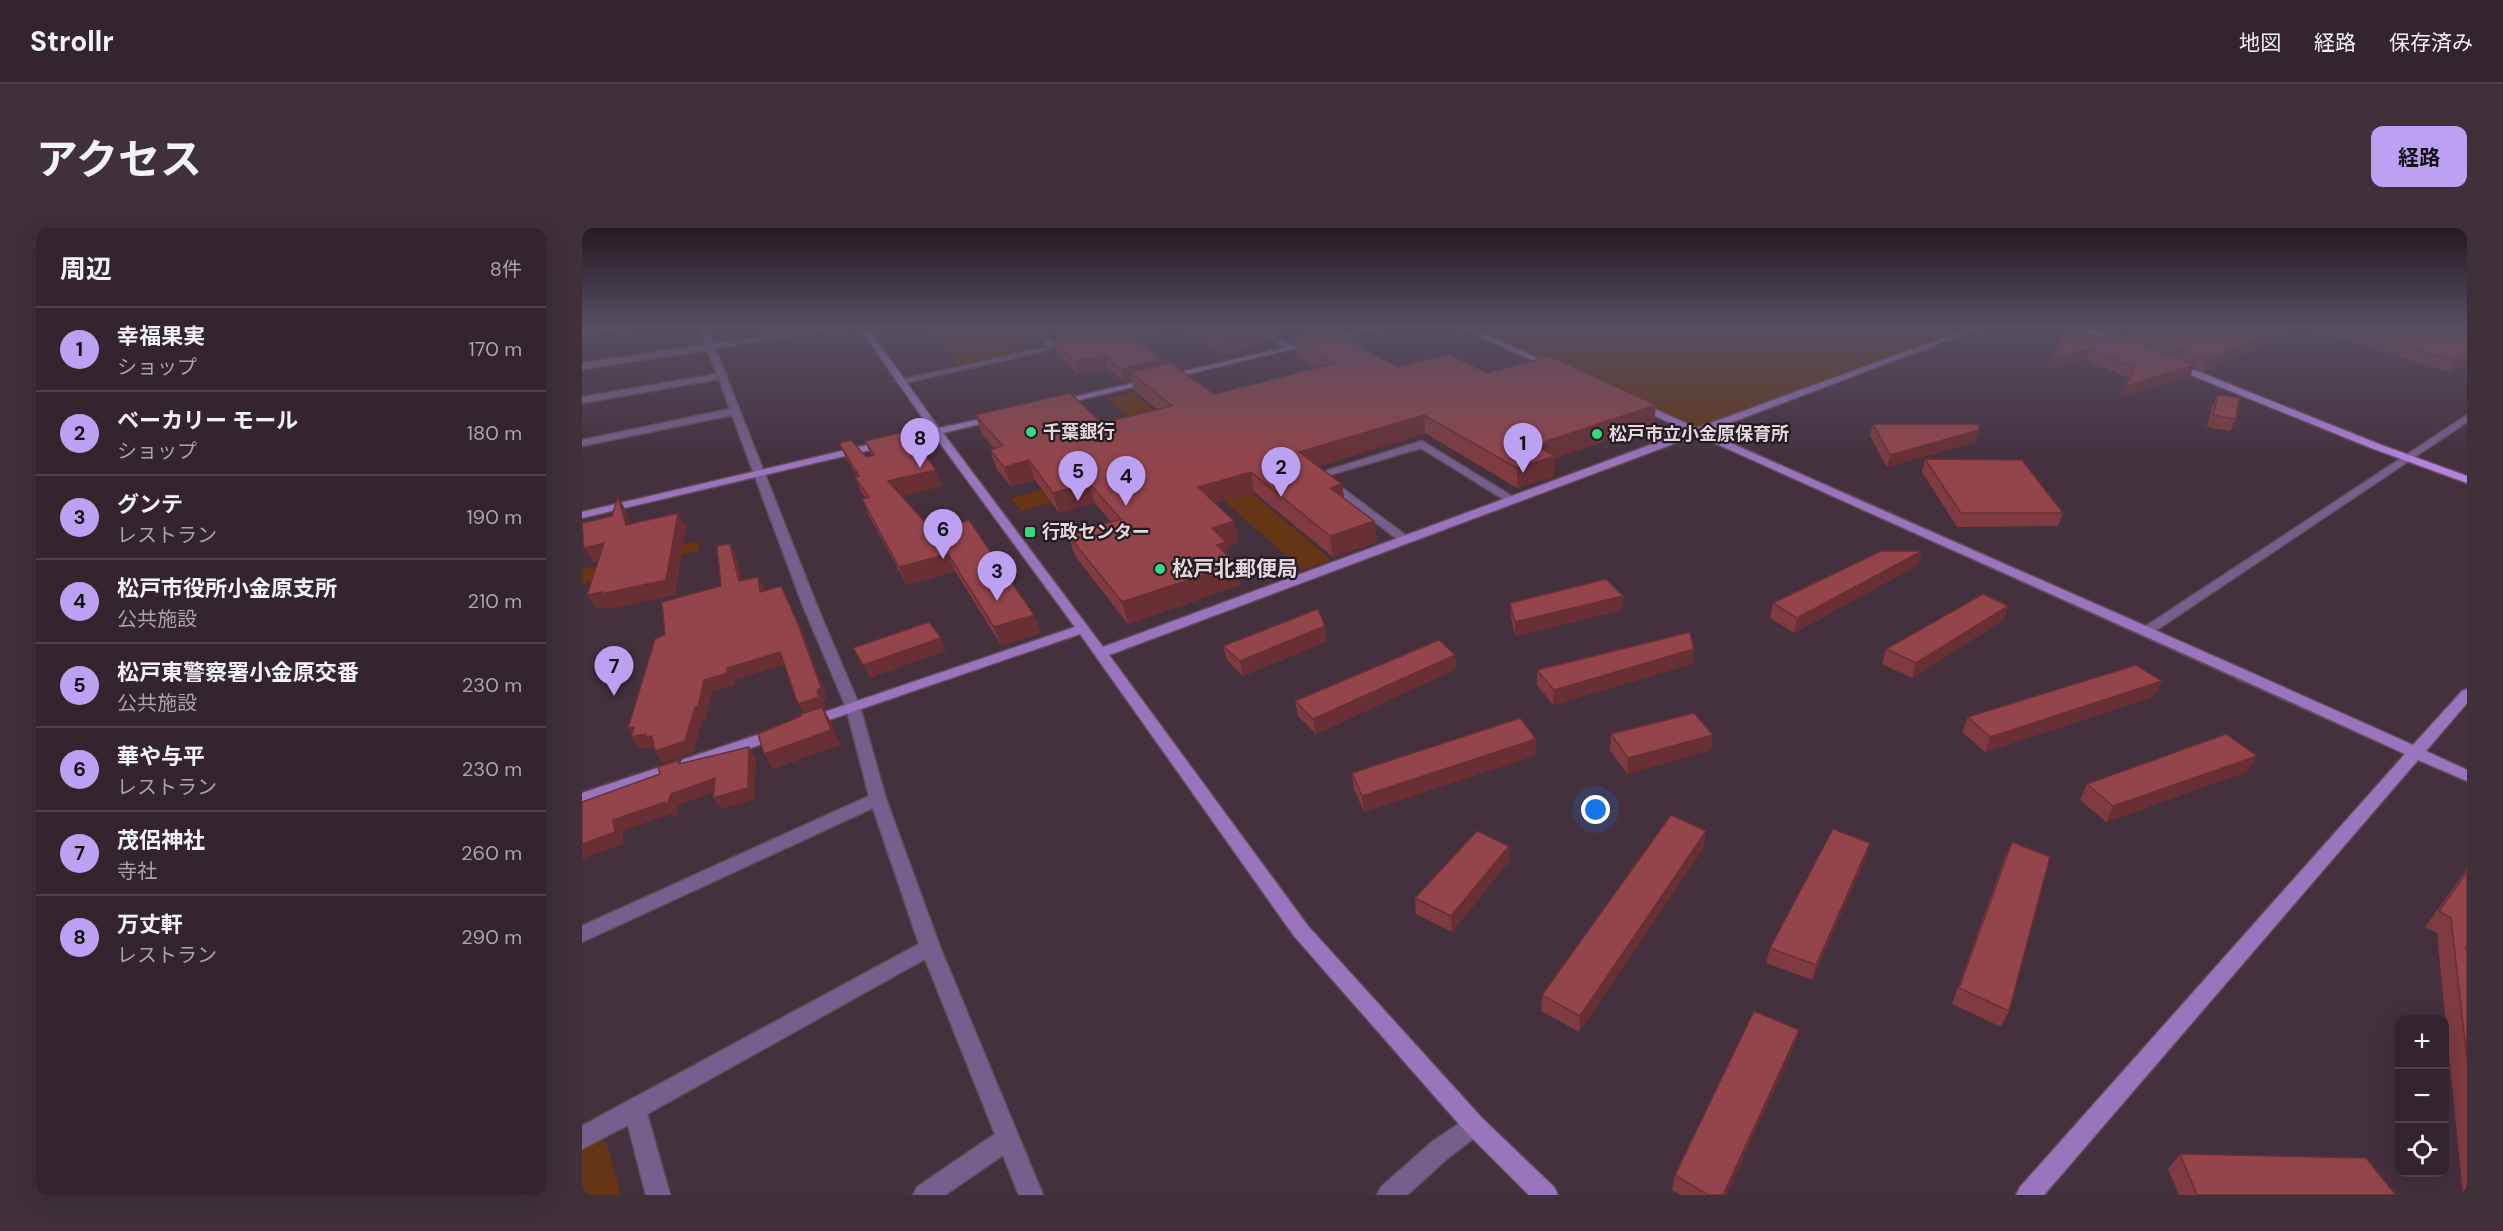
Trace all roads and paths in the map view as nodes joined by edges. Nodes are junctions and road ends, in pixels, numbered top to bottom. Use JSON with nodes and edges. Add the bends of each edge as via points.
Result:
{"nodes":[{"id":1,"x":721,"y":372,"type":"edge"},
{"id":2,"x":894,"y":372,"type":"edge"},
{"id":3,"x":942,"y":372,"type":"edge"},
{"id":4,"x":1188,"y":372,"type":"edge"},
{"id":5,"x":1565,"y":372,"type":"edge"},
{"id":6,"x":1858,"y":372,"type":"edge"},
{"id":7,"x":2193,"y":372,"type":"edge"},
{"id":8,"x":1569,"y":374,"type":"edge"},
{"id":9,"x":722,"y":376,"type":"junction"},
{"id":10,"x":900,"y":381,"type":"junction"},
{"id":11,"x":1622,"y":398,"type":"edge"},
{"id":12,"x":582,"y":400,"type":"edge"},
{"id":13,"x":1047,"y":405,"type":"edge"},
{"id":14,"x":735,"y":411,"type":"junction"},
{"id":15,"x":1012,"y":413,"type":"edge"},
{"id":16,"x":2467,"y":418,"type":"edge"},
{"id":17,"x":938,"y":431,"type":"junction"},
{"id":18,"x":1697,"y":432,"type":"junction"},
{"id":19,"x":582,"y":443,"type":"edge"},
{"id":20,"x":2408,"y":459,"type":"junction"},
{"id":21,"x":760,"y":473,"type":"junction"},
{"id":22,"x":2467,"y":480,"type":"edge"},
{"id":23,"x":1512,"y":500,"type":"junction"},
{"id":24,"x":582,"y":515,"type":"edge"},
{"id":25,"x":1404,"y":540,"type":"junction"},
{"id":26,"x":1083,"y":628,"type":"junction"},
{"id":27,"x":2147,"y":630,"type":"junction"},
{"id":28,"x":1100,"y":653,"type":"junction"},
{"id":29,"x":2467,"y":694,"type":"edge"},
{"id":30,"x":853,"y":707,"type":"junction"},
{"id":31,"x":2417,"y":754,"type":"junction"},
{"id":32,"x":2467,"y":776,"type":"edge"},
{"id":33,"x":582,"y":799,"type":"edge"},
{"id":34,"x":878,"y":799,"type":"junction"},
{"id":35,"x":582,"y":934,"type":"edge"},
{"id":36,"x":930,"y":947,"type":"junction"},
{"id":37,"x":635,"y":1109,"type":"junction"},
{"id":38,"x":1474,"y":1125,"type":"junction"},
{"id":39,"x":582,"y":1138,"type":"edge"},
{"id":40,"x":1008,"y":1138,"type":"junction"},
{"id":41,"x":658,"y":1195,"type":"edge"},
{"id":42,"x":925,"y":1195,"type":"edge"},
{"id":43,"x":1031,"y":1195,"type":"edge"},
{"id":44,"x":1389,"y":1195,"type":"edge"},
{"id":45,"x":1546,"y":1195,"type":"edge"},
{"id":46,"x":2028,"y":1195,"type":"edge"}],
"edges":[{"from":1,"to":9,"type":"street"},
{"from":2,"to":10,"type":"street"},
{"from":3,"to":10,"type":"street"},
{"from":4,"to":13,"type":"street"},
{"from":5,"to":8,"type":"street"},
{"from":6,"to":18,"type":"street"},
{"from":7,"to":20,"type":"main road"},
{"from":9,"to":12,"type":"street"},
{"from":9,"to":14,"type":"street"},
{"from":10,"to":17,"type":"street"},
{"from":11,"to":18,"type":"street"},
{"from":14,"to":19,"type":"street"},
{"from":14,"to":21,"type":"street"},
{"from":15,"to":17,"type":"street"},
{"from":16,"to":20,"type":"street"},
{"from":17,"to":21,"type":"street"},
{"from":17,"to":26,"type":"street"},
{"from":18,"to":23,"type":"street"},
{"from":18,"to":27,"type":"street"},
{"from":20,"to":22,"type":"main road"},
{"from":20,"to":27,"type":"street"},
{"from":21,"to":24,"type":"street"},
{"from":21,"to":30,"type":"street"},
{"from":23,"to":25,"type":"street"},
{"from":23,"to":25,"type":"street","via":[[1422,444],[1318,475]]},
{"from":25,"to":28,"type":"street"},
{"from":26,"to":28,"type":"street"},
{"from":26,"to":30,"type":"street"},
{"from":27,"to":31,"type":"street"},
{"from":28,"to":38,"type":"street","via":[[1301,932]]},
{"from":29,"to":31,"type":"street"},
{"from":30,"to":33,"type":"street"},
{"from":30,"to":34,"type":"street"},
{"from":31,"to":32,"type":"street"},
{"from":31,"to":46,"type":"street"},
{"from":34,"to":35,"type":"street"},
{"from":34,"to":36,"type":"street"},
{"from":36,"to":37,"type":"street"},
{"from":36,"to":40,"type":"street"},
{"from":37,"to":39,"type":"street"},
{"from":37,"to":41,"type":"street"},
{"from":38,"to":44,"type":"street"},
{"from":38,"to":45,"type":"street"},
{"from":40,"to":42,"type":"street"},
{"from":40,"to":43,"type":"street"}]}
